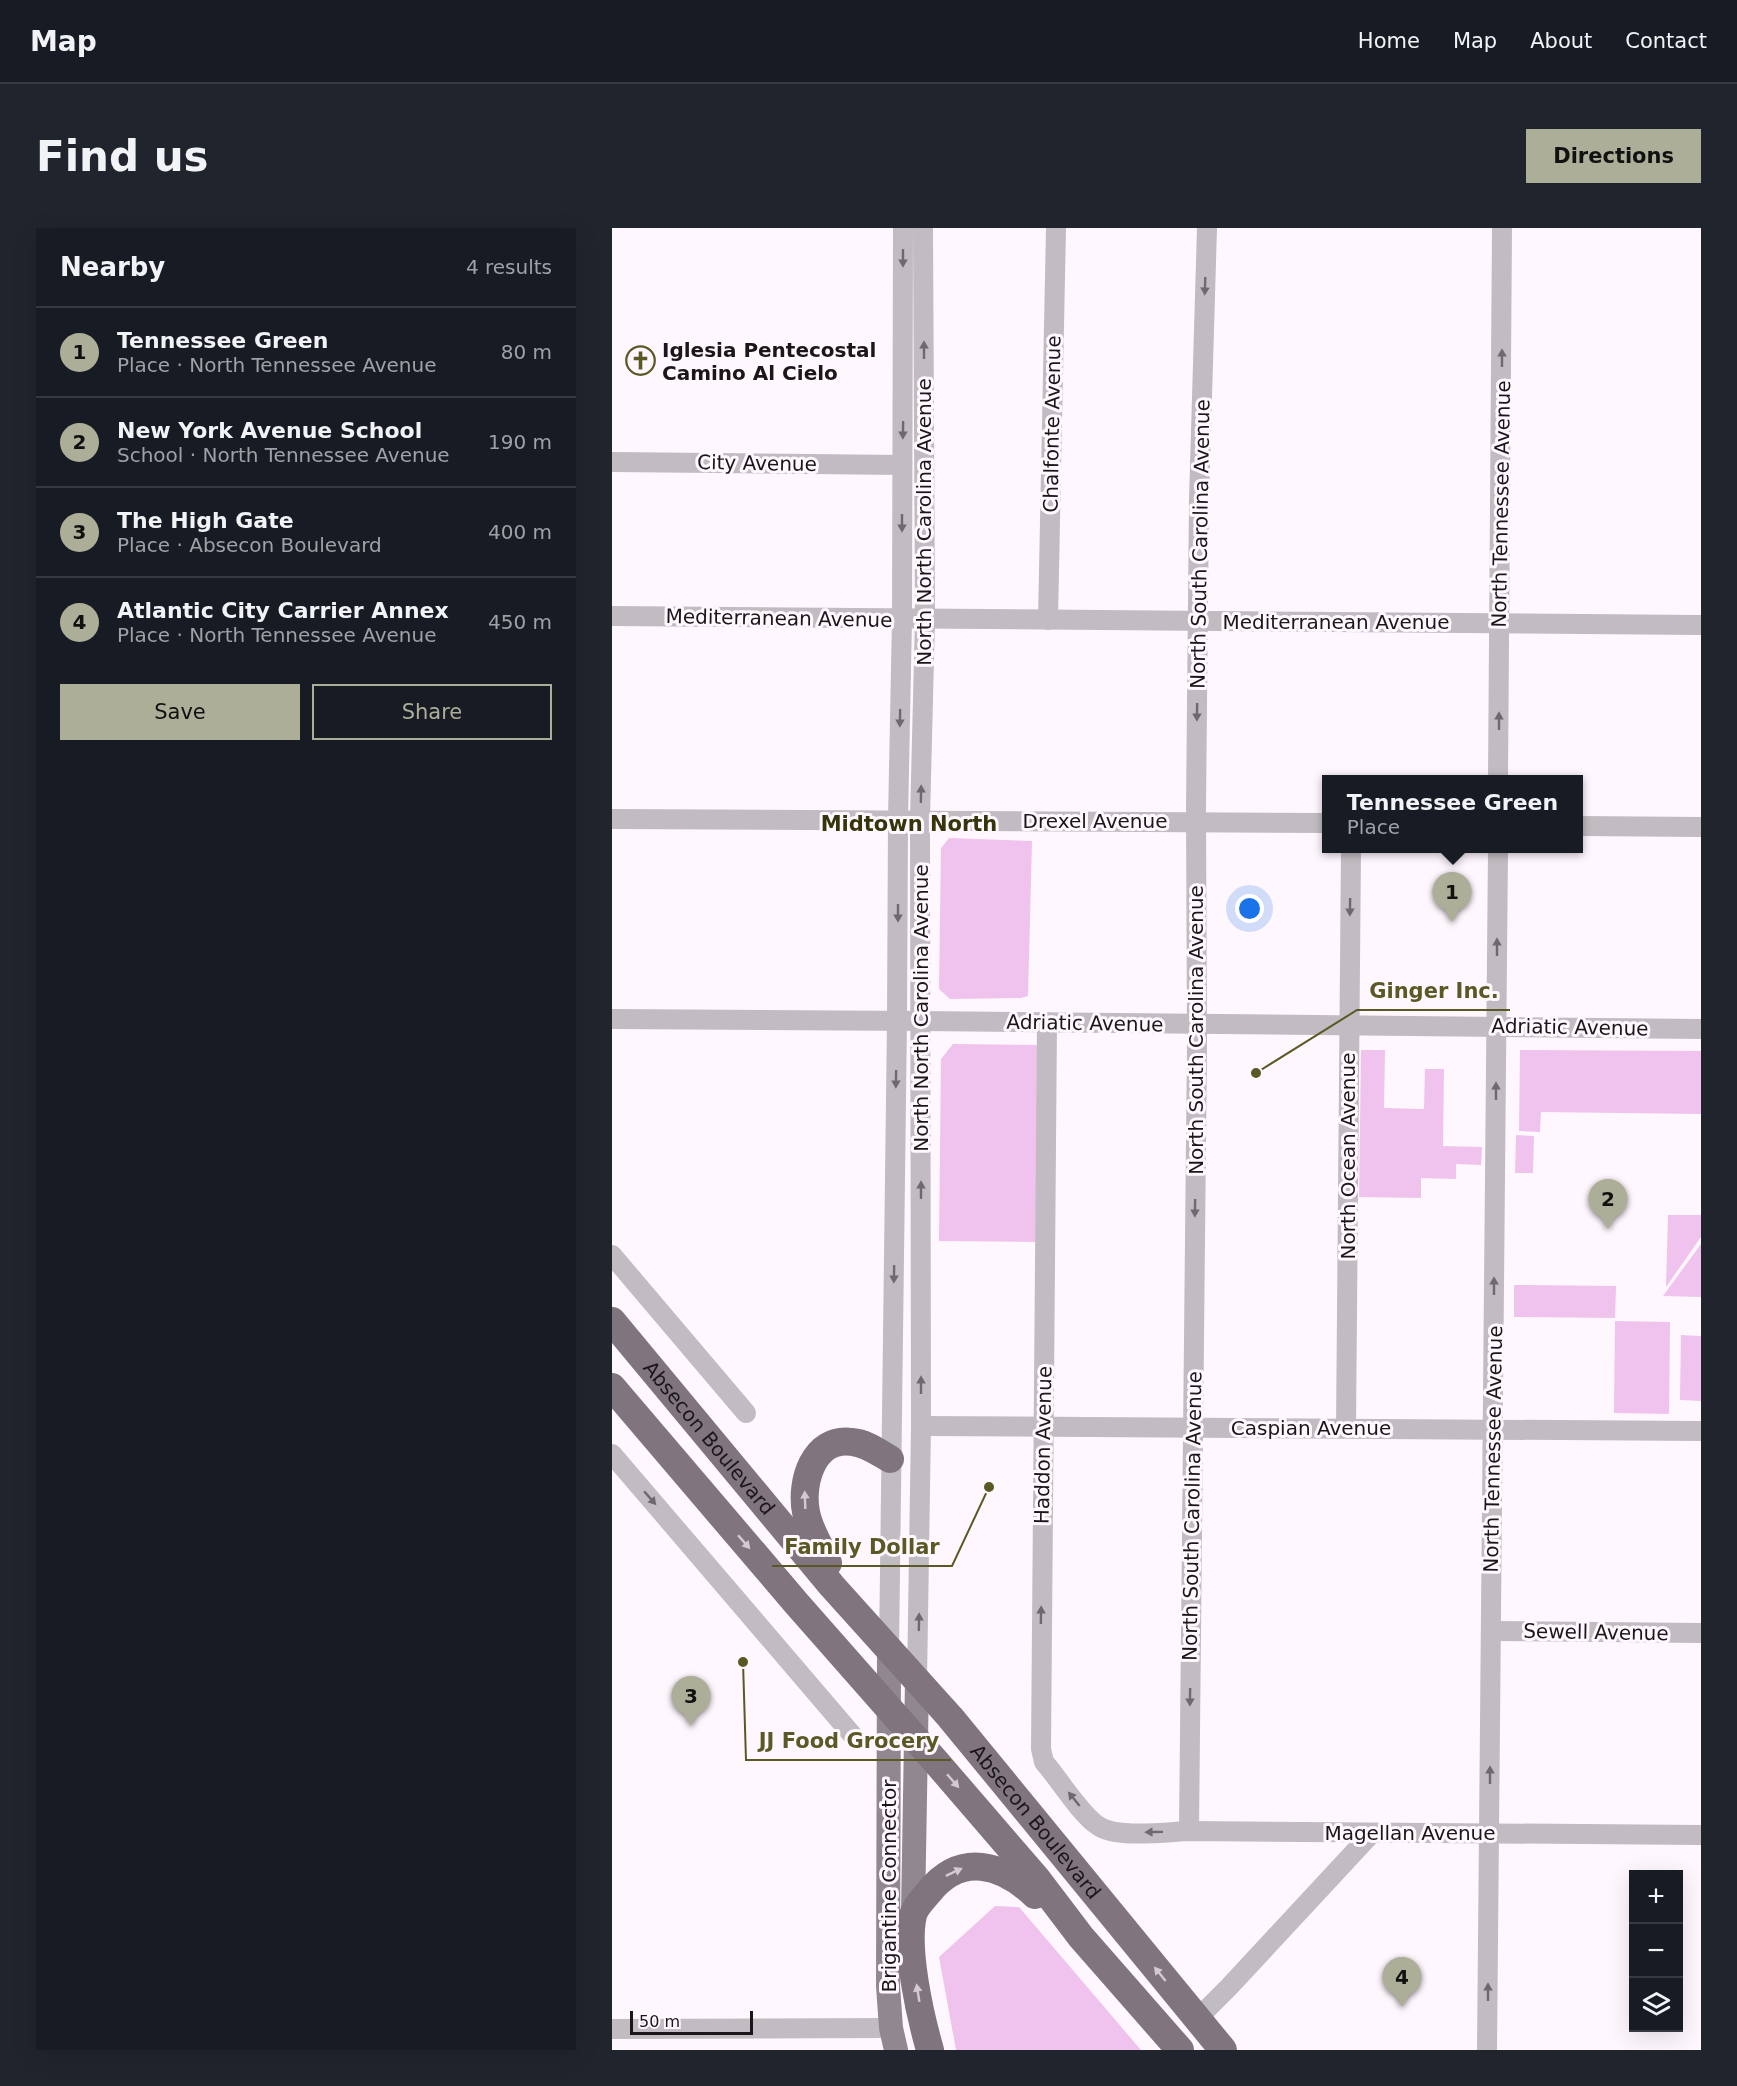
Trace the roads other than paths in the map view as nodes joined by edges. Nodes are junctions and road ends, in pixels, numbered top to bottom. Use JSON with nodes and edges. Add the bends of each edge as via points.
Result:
{"nodes":[{"id":1,"x":903,"y":228,"type":"edge"},
{"id":2,"x":923,"y":228,"type":"edge"},
{"id":3,"x":1056,"y":228,"type":"edge"},
{"id":4,"x":1207,"y":228,"type":"edge"},
{"id":5,"x":1502,"y":228,"type":"edge"},
{"id":6,"x":612,"y":462,"type":"edge"},
{"id":7,"x":902,"y":465,"type":"junction"},
{"id":8,"x":612,"y":616,"type":"edge"},
{"id":9,"x":902,"y":619,"type":"junction"},
{"id":10,"x":926,"y":619,"type":"junction"},
{"id":11,"x":1048,"y":620,"type":"junction"},
{"id":12,"x":1199,"y":621,"type":"junction"},
{"id":13,"x":1500,"y":623,"type":"junction"},
{"id":14,"x":1701,"y":625,"type":"edge"},
{"id":15,"x":1498,"y":775,"type":"edge"},
{"id":16,"x":612,"y":819,"type":"edge"},
{"id":17,"x":921,"y":819,"type":"junction"},
{"id":18,"x":898,"y":820,"type":"junction"},
{"id":19,"x":1197,"y":822,"type":"junction"},
{"id":20,"x":1322,"y":823,"type":"edge"},
{"id":21,"x":1583,"y":826,"type":"edge"},
{"id":22,"x":1701,"y":827,"type":"edge"},
{"id":23,"x":1351,"y":853,"type":"edge"},
{"id":24,"x":1498,"y":853,"type":"edge"},
{"id":25,"x":612,"y":1019,"type":"edge"},
{"id":26,"x":897,"y":1021,"type":"junction"},
{"id":27,"x":921,"y":1021,"type":"junction"},
{"id":28,"x":1047,"y":1022,"type":"junction"},
{"id":29,"x":1196,"y":1024,"type":"junction"},
{"id":30,"x":1348,"y":1026,"type":"junction"},
{"id":31,"x":1497,"y":1026,"type":"junction"},
{"id":32,"x":1701,"y":1029,"type":"edge"},
{"id":33,"x":612,"y":1255,"type":"edge"},
{"id":34,"x":612,"y":1321,"type":"edge"},
{"id":35,"x":612,"y":1387,"type":"edge"},
{"id":36,"x":746,"y":1413,"type":"dead end"},
{"id":37,"x":921,"y":1426,"type":"junction"},
{"id":38,"x":1043,"y":1426,"type":"junction"},
{"id":39,"x":1193,"y":1427,"type":"junction"},
{"id":40,"x":1346,"y":1428,"type":"junction"},
{"id":41,"x":1494,"y":1429,"type":"junction"},
{"id":42,"x":1701,"y":1431,"type":"edge"},
{"id":43,"x":612,"y":1454,"type":"edge"},
{"id":44,"x":890,"y":1459,"type":"junction"},
{"id":45,"x":854,"y":1610,"type":"junction"},
{"id":46,"x":1491,"y":1631,"type":"junction"},
{"id":47,"x":1701,"y":1633,"type":"edge"},
{"id":48,"x":889,"y":1650,"type":"junction"},
{"id":49,"x":917,"y":1681,"type":"junction"},
{"id":50,"x":889,"y":1708,"type":"junction"},
{"id":51,"x":854,"y":1737,"type":"dead end"},
{"id":52,"x":915,"y":1737,"type":"junction"},
{"id":53,"x":1189,"y":1831,"type":"junction"},
{"id":54,"x":1119,"y":1833,"type":"joint"},
{"id":55,"x":1372,"y":1833,"type":"junction"},
{"id":56,"x":1490,"y":1834,"type":"junction"},
{"id":57,"x":1701,"y":1835,"type":"edge"},
{"id":58,"x":913,"y":1912,"type":"junction"},
{"id":59,"x":1081,"y":1937,"type":"junction"},
{"id":60,"x":1197,"y":2019,"type":"junction"},
{"id":61,"x":612,"y":2029,"type":"edge"},
{"id":62,"x":894,"y":2039,"type":"edge"},
{"id":63,"x":930,"y":2050,"type":"edge"},
{"id":64,"x":1180,"y":2050,"type":"edge"},
{"id":65,"x":1223,"y":2050,"type":"edge"},
{"id":66,"x":1487,"y":2050,"type":"edge"}],
"edges":[{"from":1,"to":7,"type":"street","name":"North North Carolina Avenue","one_way":true},
{"from":10,"to":2,"type":"street","name":"North North Carolina Avenue","one_way":true},
{"from":3,"to":11,"type":"street","name":"Chalfonte Avenue"},
{"from":4,"to":12,"type":"street","name":"North South Carolina Avenue","one_way":true},
{"from":13,"to":5,"type":"street","name":"North Tennessee Avenue","one_way":true},
{"from":6,"to":7,"type":"street","name":"City Avenue"},
{"from":7,"to":9,"type":"street","name":"North North Carolina Avenue","one_way":true},
{"from":8,"to":9,"type":"street","name":"Mediterranean Avenue"},
{"from":9,"to":10,"type":"street","name":"Mediterranean Avenue"},
{"from":9,"to":18,"type":"street","name":"North North Carolina Avenue","one_way":true},
{"from":10,"to":11,"type":"street","name":"Mediterranean Avenue"},
{"from":17,"to":10,"type":"street","name":"North North Carolina Avenue","one_way":true},
{"from":11,"to":12,"type":"street","name":"Mediterranean Avenue"},
{"from":12,"to":13,"type":"street","name":"Mediterranean Avenue"},
{"from":12,"to":19,"type":"street","name":"North South Carolina Avenue","one_way":true},
{"from":13,"to":14,"type":"street","name":"Mediterranean Avenue"},
{"from":15,"to":13,"type":"street","name":"North Tennessee Avenue","one_way":true},
{"from":16,"to":18,"type":"street","name":"Drexel Avenue"},
{"from":17,"to":18,"type":"street","name":"Drexel Avenue"},
{"from":17,"to":19,"type":"street","name":"Drexel Avenue"},
{"from":17,"to":27,"type":"street","name":"North North Carolina Avenue"},
{"from":18,"to":26,"type":"street","name":"North North Carolina Avenue","one_way":true},
{"from":19,"to":20,"type":"street","name":"Drexel Avenue"},
{"from":19,"to":29,"type":"street","name":"North South Carolina Avenue"},
{"from":21,"to":22,"type":"street"},
{"from":23,"to":30,"type":"street","name":"North Ocean Avenue","one_way":true},
{"from":31,"to":24,"type":"street","name":"North Tennessee Avenue","one_way":true},
{"from":25,"to":26,"type":"street","name":"Adriatic Avenue"},
{"from":26,"to":27,"type":"street","name":"Adriatic Avenue"},
{"from":26,"to":44,"type":"street","name":"North North Carolina Avenue","one_way":true},
{"from":27,"to":28,"type":"street","name":"Adriatic Avenue"},
{"from":37,"to":27,"type":"street","name":"North North Carolina Avenue","one_way":true},
{"from":28,"to":29,"type":"street","name":"Adriatic Avenue"},
{"from":28,"to":38,"type":"street","name":"Haddon Avenue"},
{"from":29,"to":30,"type":"street","name":"Adriatic Avenue"},
{"from":29,"to":39,"type":"street","name":"North South Carolina Avenue","one_way":true},
{"from":30,"to":31,"type":"street","name":"Adriatic Avenue"},
{"from":30,"to":40,"type":"street","name":"North Ocean Avenue"},
{"from":31,"to":32,"type":"street","name":"Adriatic Avenue"},
{"from":41,"to":31,"type":"street","name":"North Tennessee Avenue","one_way":true},
{"from":33,"to":36,"type":"street"},
{"from":34,"to":45,"type":"highway","name":"Absecon Boulevard"},
{"from":35,"to":50,"type":"highway","name":"Absecon Boulevard","one_way":true},
{"from":37,"to":38,"type":"street","name":"Caspian Avenue"},
{"from":49,"to":37,"type":"street","name":"North North Carolina Avenue","one_way":true},
{"from":38,"to":39,"type":"street","name":"Caspian Avenue"},
{"from":54,"to":38,"type":"street","name":"Haddon Avenue","one_way":true,"via":[[1104,1830],[1092,1821],[1044,1762],[1041,1749]]},
{"from":39,"to":40,"type":"street","name":"Caspian Avenue"},
{"from":39,"to":53,"type":"street","name":"North South Carolina Avenue","one_way":true},
{"from":40,"to":41,"type":"street","name":"Caspian Avenue"},
{"from":41,"to":42,"type":"street","name":"Caspian Avenue"},
{"from":41,"to":46,"type":"street","name":"North Tennessee Avenue"},
{"from":43,"to":51,"type":"street","one_way":true},
{"from":45,"to":44,"type":"highway","one_way":true,"via":[[809,1523],[804,1501],[808,1475],[821,1452],[843,1441],[867,1446]]},
{"from":44,"to":48,"type":"street","name":"North North Carolina Avenue"},
{"from":45,"to":48,"type":"highway","name":"Absecon Boulevard"},
{"from":46,"to":47,"type":"street","name":"Sewell Avenue"},
{"from":56,"to":46,"type":"street","name":"North Tennessee Avenue","one_way":true},
{"from":48,"to":49,"type":"highway","name":"Absecon Boulevard"},
{"from":48,"to":50,"type":"main road","name":"Brigantine Connector"},
{"from":49,"to":52,"type":"main road","name":"Brigantine Connector"},
{"from":60,"to":49,"type":"highway","name":"Absecon Boulevard","one_way":true},
{"from":50,"to":52,"type":"highway","name":"Absecon Boulevard"},
{"from":50,"to":62,"type":"main road","name":"Brigantine Connector","via":[[888,1975]]},
{"from":52,"to":58,"type":"main road","name":"Brigantine Connector"},
{"from":52,"to":59,"type":"highway","name":"Absecon Boulevard","one_way":true,"via":[[1037,1879]]},
{"from":53,"to":54,"type":"street","name":"Magellan Avenue","one_way":true},
{"from":53,"to":55,"type":"street","name":"Magellan Avenue"},
{"from":55,"to":56,"type":"street","name":"Magellan Avenue"},
{"from":55,"to":60,"type":"street"},
{"from":56,"to":57,"type":"street","name":"Magellan Avenue"},
{"from":66,"to":56,"type":"street","name":"North Tennessee Avenue","one_way":true},
{"from":58,"to":59,"type":"highway","one_way":true,"via":[[946,1876],[967,1867],[992,1868],[1016,1879]]},
{"from":63,"to":58,"type":"highway","name":"Brigantine Connector","one_way":true,"via":[[914,1968]]},
{"from":59,"to":64,"type":"highway","name":"Absecon Boulevard"},
{"from":60,"to":65,"type":"highway","name":"Absecon Boulevard"},
{"from":61,"to":62,"type":"street"}]}
